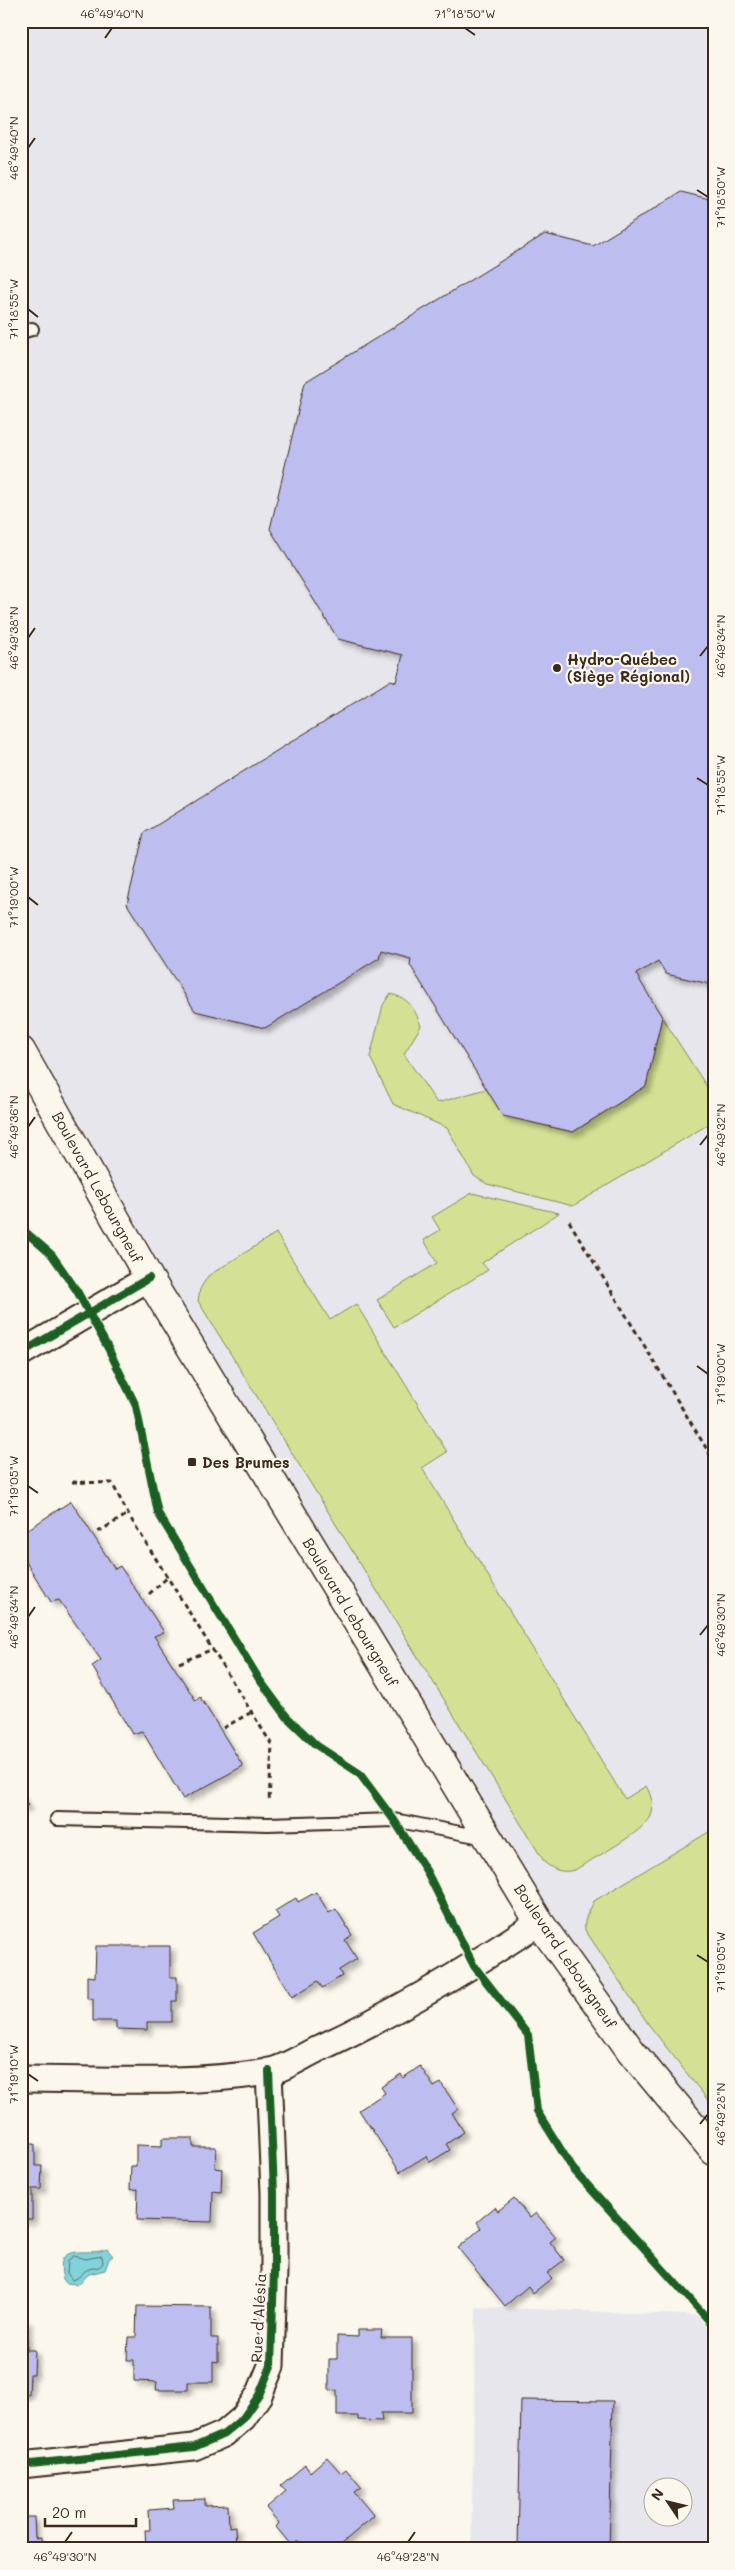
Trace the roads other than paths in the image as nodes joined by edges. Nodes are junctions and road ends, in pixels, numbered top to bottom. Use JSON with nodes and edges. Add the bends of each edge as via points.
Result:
{"nodes":[{"id":1,"x":21,"y":1051,"type":"edge"},
{"id":2,"x":149,"y":1278,"type":"junction"},
{"id":3,"x":21,"y":1353,"type":"edge"},
{"id":4,"x":57,"y":1819,"type":"dead end"},
{"id":5,"x":489,"y":1838,"type":"junction"},
{"id":6,"x":539,"y":1922,"type":"junction"},
{"id":7,"x":269,"y":2071,"type":"junction"},
{"id":8,"x":21,"y":2079,"type":"edge"},
{"id":9,"x":714,"y":2151,"type":"edge"},
{"id":10,"x":21,"y":2464,"type":"edge"}],
"edges":[{"from":1,"to":2,"type":"main road","name":"Boulevard Lebourgneuf"},
{"from":2,"to":3,"type":"street"},
{"from":2,"to":5,"type":"main road","name":"Boulevard Lebourgneuf"},
{"from":4,"to":5,"type":"lane","via":[[268,1824],[394,1820]]},
{"from":5,"to":6,"type":"main road","name":"Boulevard Lebourgneuf"},
{"from":6,"to":7,"type":"street","via":[[474,1966],[382,2018]]},
{"from":6,"to":9,"type":"main road","name":"Boulevard Lebourgneuf","via":[[631,2050]]},
{"from":7,"to":8,"type":"street","via":[[195,2078]]},
{"from":7,"to":10,"type":"street","name":"Rue d'Alésia","via":[[274,2281],[271,2366],[259,2395],[243,2418],[194,2446]]}]}
